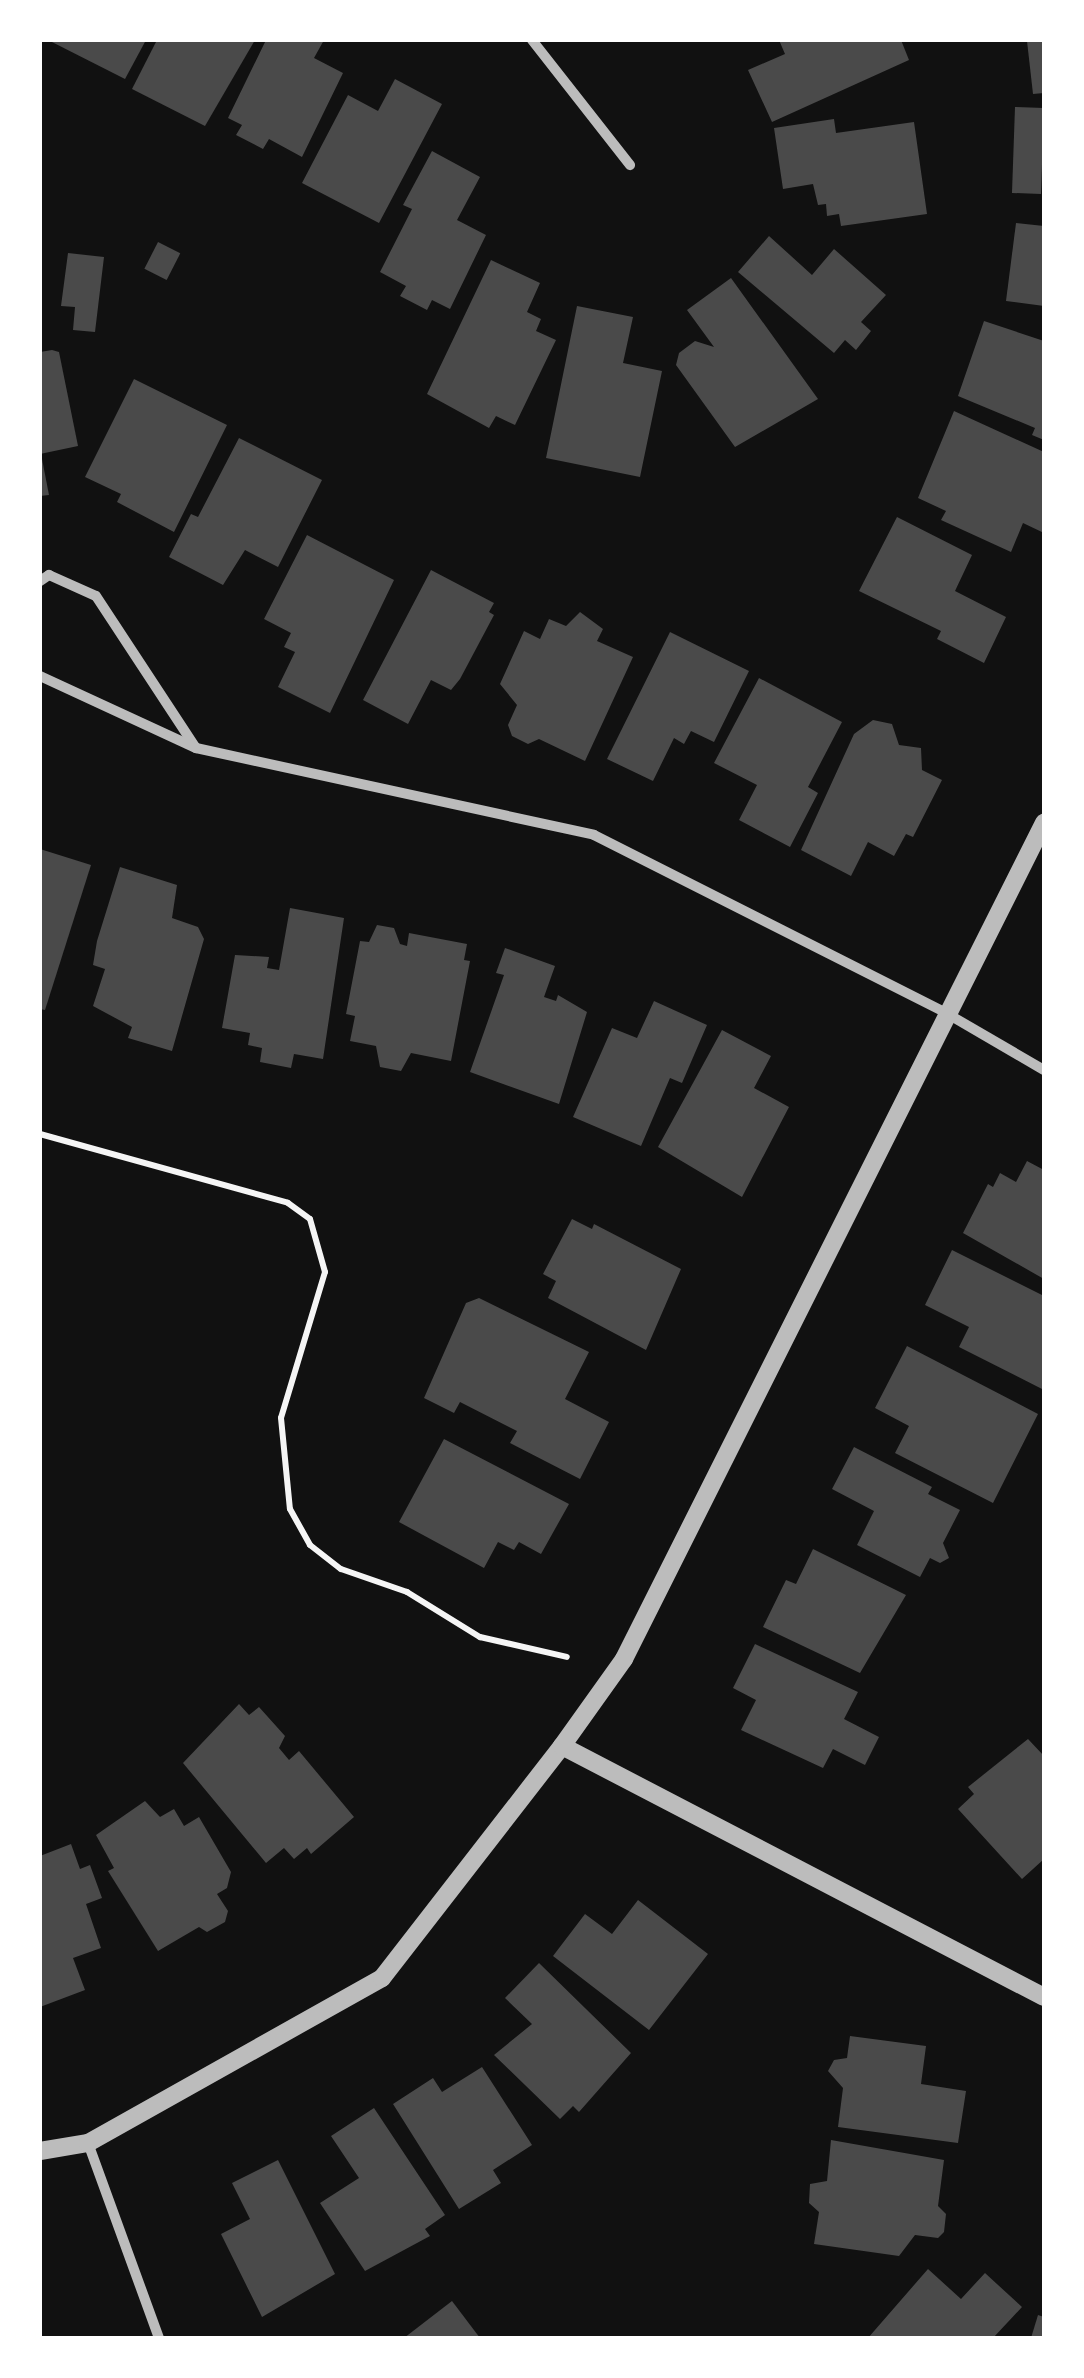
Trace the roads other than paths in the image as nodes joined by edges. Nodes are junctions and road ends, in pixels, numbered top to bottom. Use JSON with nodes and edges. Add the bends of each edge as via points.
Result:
{"nodes":[{"id":1,"x":532,"y":40,"type":"edge"},
{"id":2,"x":630,"y":165,"type":"dead end"},
{"id":3,"x":40,"y":581,"type":"edge"},
{"id":4,"x":40,"y":676,"type":"edge"},
{"id":5,"x":196,"y":748,"type":"junction"},
{"id":6,"x":1044,"y":823,"type":"edge"},
{"id":7,"x":946,"y":1013,"type":"junction"},
{"id":8,"x":1044,"y":1070,"type":"edge"},
{"id":9,"x":562,"y":1746,"type":"junction"},
{"id":10,"x":1044,"y":1997,"type":"edge"},
{"id":11,"x":88,"y":2143,"type":"junction"},
{"id":12,"x":40,"y":2152,"type":"edge"},
{"id":13,"x":159,"y":2338,"type":"edge"}],
"edges":[{"from":1,"to":2,"type":"street"},
{"from":3,"to":5,"type":"street","via":[[49,575],[96,596]]},
{"from":4,"to":5,"type":"street"},
{"from":5,"to":7,"type":"street","via":[[594,836]]},
{"from":6,"to":7,"type":"street"},
{"from":7,"to":8,"type":"street"},
{"from":7,"to":9,"type":"street","via":[[624,1659]]},
{"from":9,"to":10,"type":"street"},
{"from":9,"to":11,"type":"street","via":[[382,1978]]},
{"from":11,"to":12,"type":"street"},
{"from":11,"to":13,"type":"street"}]}
